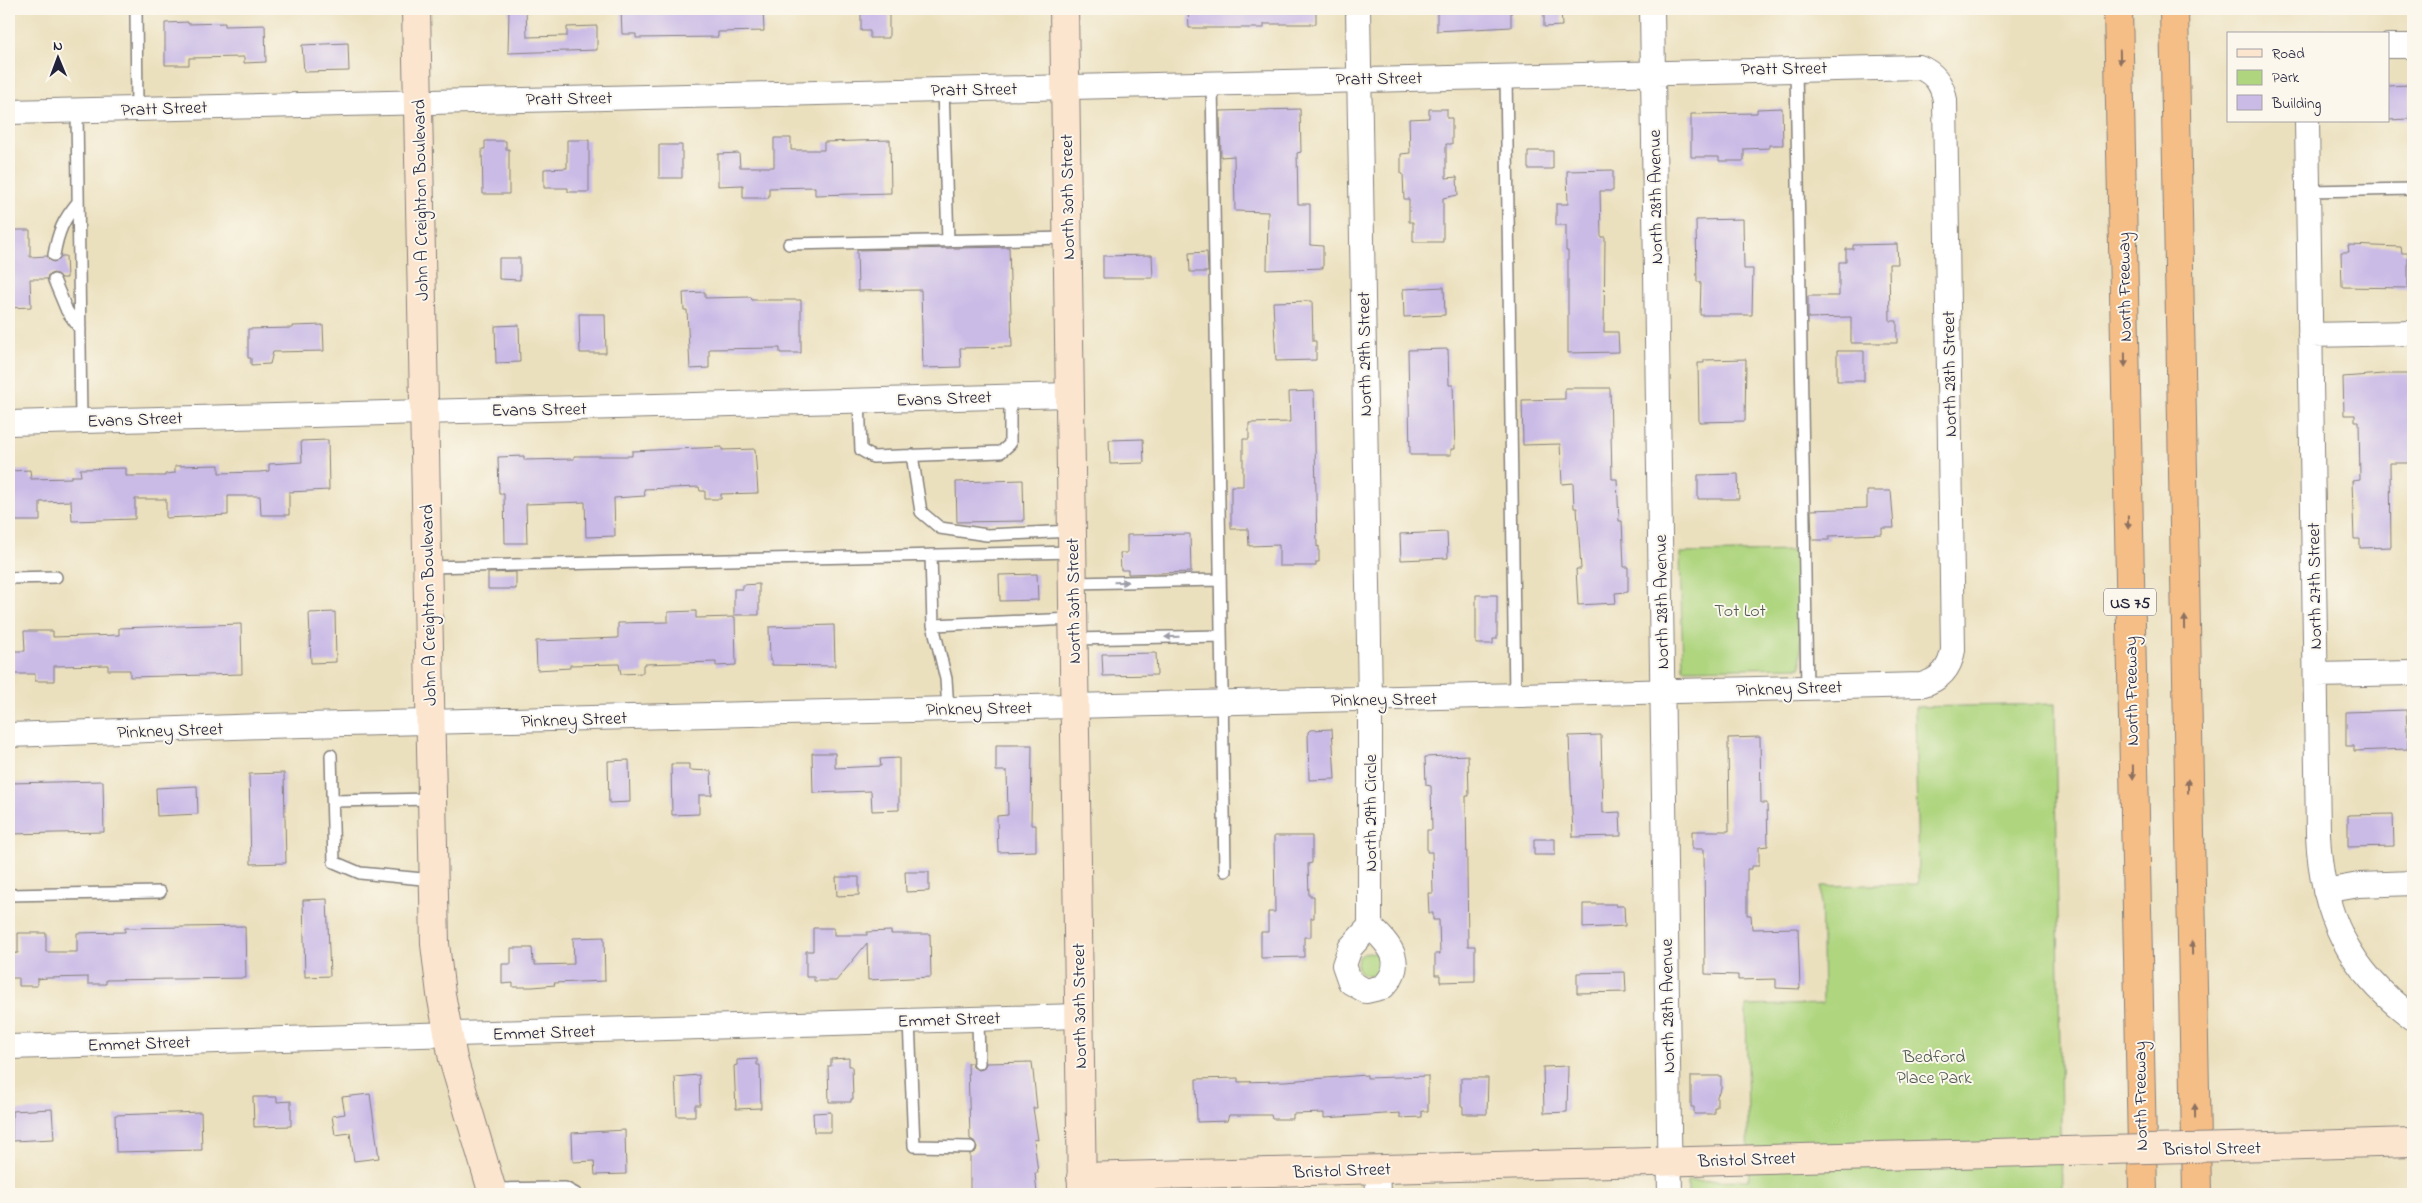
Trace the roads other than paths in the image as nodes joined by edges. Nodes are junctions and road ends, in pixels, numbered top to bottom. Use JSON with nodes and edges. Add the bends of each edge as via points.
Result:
{"nodes":[{"id":1,"x":136,"y":9,"type":"edge"},
{"id":2,"x":416,"y":9,"type":"edge"},
{"id":3,"x":1064,"y":9,"type":"edge"},
{"id":4,"x":1358,"y":9,"type":"edge"},
{"id":5,"x":1652,"y":9,"type":"edge"},
{"id":6,"x":2118,"y":9,"type":"edge"},
{"id":7,"x":2174,"y":9,"type":"edge"},
{"id":8,"x":2390,"y":46,"type":"edge"},
{"id":9,"x":2413,"y":46,"type":"edge"},
{"id":10,"x":1796,"y":68,"type":"junction"},
{"id":11,"x":1653,"y":72,"type":"junction"},
{"id":12,"x":1506,"y":75,"type":"junction"},
{"id":13,"x":1936,"y":77,"type":"joint"},
{"id":14,"x":1360,"y":79,"type":"junction"},
{"id":15,"x":1212,"y":82,"type":"junction"},
{"id":16,"x":1065,"y":86,"type":"junction"},
{"id":17,"x":943,"y":89,"type":"junction"},
{"id":18,"x":418,"y":102,"type":"junction"},
{"id":19,"x":137,"y":108,"type":"junction"},
{"id":20,"x":77,"y":110,"type":"junction"},
{"id":21,"x":9,"y":112,"type":"edge"},
{"id":22,"x":2306,"y":122,"type":"edge"},
{"id":23,"x":2413,"y":189,"type":"edge"},
{"id":24,"x":2308,"y":191,"type":"junction"},
{"id":25,"x":78,"y":202,"type":"junction"},
{"id":26,"x":1068,"y":238,"type":"junction"},
{"id":27,"x":948,"y":241,"type":"junction"},
{"id":28,"x":789,"y":244,"type":"dead end"},
{"id":29,"x":54,"y":256,"type":"dead end"},
{"id":30,"x":54,"y":280,"type":"dead end"},
{"id":31,"x":80,"y":329,"type":"junction"},
{"id":32,"x":2413,"y":333,"type":"edge"},
{"id":33,"x":2310,"y":336,"type":"junction"},
{"id":34,"x":1070,"y":395,"type":"junction"},
{"id":35,"x":1010,"y":396,"type":"junction"},
{"id":36,"x":859,"y":400,"type":"junction"},
{"id":37,"x":424,"y":412,"type":"junction"},
{"id":38,"x":81,"y":421,"type":"junction"},
{"id":39,"x":9,"y":423,"type":"edge"},
{"id":40,"x":912,"y":455,"type":"junction"},
{"id":41,"x":1072,"y":542,"type":"junction"},
{"id":42,"x":931,"y":555,"type":"junction"},
{"id":43,"x":427,"y":567,"type":"junction"},
{"id":44,"x":56,"y":577,"type":"dead end"},
{"id":45,"x":9,"y":578,"type":"edge"},
{"id":46,"x":1220,"y":580,"type":"junction"},
{"id":47,"x":1073,"y":583,"type":"junction"},
{"id":48,"x":933,"y":625,"type":"junction"},
{"id":49,"x":1073,"y":629,"type":"junction"},
{"id":50,"x":1220,"y":636,"type":"junction"},
{"id":51,"x":1946,"y":671,"type":"joint"},
{"id":52,"x":2413,"y":673,"type":"edge"},
{"id":53,"x":2316,"y":675,"type":"junction"},
{"id":54,"x":1807,"y":688,"type":"junction"},
{"id":55,"x":1662,"y":692,"type":"junction"},
{"id":56,"x":1515,"y":696,"type":"junction"},
{"id":57,"x":1370,"y":700,"type":"junction"},
{"id":58,"x":1221,"y":702,"type":"junction"},
{"id":59,"x":1075,"y":706,"type":"junction"},
{"id":60,"x":948,"y":709,"type":"junction"},
{"id":61,"x":430,"y":723,"type":"junction"},
{"id":62,"x":9,"y":735,"type":"edge"},
{"id":63,"x":331,"y":755,"type":"dead end"},
{"id":64,"x":431,"y":799,"type":"junction"},
{"id":65,"x":333,"y":801,"type":"junction"},
{"id":66,"x":1225,"y":871,"type":"dead end"},
{"id":67,"x":433,"y":880,"type":"junction"},
{"id":68,"x":2413,"y":883,"type":"edge"},
{"id":69,"x":2325,"y":891,"type":"junction"},
{"id":70,"x":160,"y":892,"type":"dead end"},
{"id":71,"x":9,"y":896,"type":"edge"},
{"id":72,"x":1370,"y":926,"type":"dead end"},
{"id":73,"x":1079,"y":1016,"type":"junction"},
{"id":74,"x":2413,"y":1018,"type":"edge"},
{"id":75,"x":978,"y":1019,"type":"junction"},
{"id":76,"x":909,"y":1020,"type":"junction"},
{"id":77,"x":447,"y":1034,"type":"junction"},
{"id":78,"x":9,"y":1047,"type":"edge"},
{"id":79,"x":979,"y":1063,"type":"dead end"},
{"id":80,"x":2413,"y":1142,"type":"edge"},
{"id":81,"x":970,"y":1147,"type":"dead end"},
{"id":82,"x":1669,"y":1161,"type":"junction"},
{"id":83,"x":1377,"y":1182,"type":"edge"},
{"id":84,"x":1081,"y":1186,"type":"edge"},
{"id":85,"x":492,"y":1192,"type":"edge"},
{"id":86,"x":576,"y":1194,"type":"edge"},
{"id":87,"x":1670,"y":1194,"type":"edge"},
{"id":88,"x":2143,"y":1194,"type":"edge"},
{"id":89,"x":2197,"y":1194,"type":"edge"}],
"edges":[{"from":1,"to":19,"type":"lane"},
{"from":2,"to":18,"type":"street","name":"John A Creighton Boulevard"},
{"from":3,"to":16,"type":"street","name":"North 30th Street"},
{"from":4,"to":14,"type":"street","name":"North 29th Street"},
{"from":5,"to":11,"type":"street","name":"North 28th Avenue"},
{"from":6,"to":88,"type":"highway","name":"North Freeway","number":"US 75","one_way":true},
{"from":89,"to":7,"type":"highway","one_way":true},
{"from":8,"to":9,"type":"street"},
{"from":10,"to":11,"type":"street","name":"Pratt Street"},
{"from":10,"to":13,"type":"street","name":"Pratt Street","via":[[1914,66]]},
{"from":10,"to":54,"type":"lane"},
{"from":11,"to":12,"type":"street","name":"Pratt Street"},
{"from":11,"to":55,"type":"street","name":"North 28th Avenue"},
{"from":12,"to":14,"type":"street","name":"Pratt Street"},
{"from":12,"to":56,"type":"lane"},
{"from":13,"to":51,"type":"street","name":"North 28th Street","via":[[1943,89],[1944,100],[1948,335],[1953,650]]},
{"from":14,"to":15,"type":"street","name":"Pratt Street"},
{"from":14,"to":57,"type":"street","name":"North 29th Street"},
{"from":15,"to":16,"type":"street","name":"Pratt Street"},
{"from":15,"to":46,"type":"lane"},
{"from":16,"to":17,"type":"street","name":"Pratt Street"},
{"from":16,"to":26,"type":"street","name":"North 30th Street"},
{"from":17,"to":18,"type":"street","name":"Pratt Street"},
{"from":17,"to":27,"type":"lane"},
{"from":18,"to":19,"type":"street","name":"Pratt Street"},
{"from":18,"to":37,"type":"street","name":"John A Creighton Boulevard"},
{"from":19,"to":20,"type":"street","name":"Pratt Street"},
{"from":20,"to":21,"type":"street","name":"Pratt Street"},
{"from":20,"to":25,"type":"lane"},
{"from":22,"to":24,"type":"street","name":"North 27th Street"},
{"from":23,"to":24,"type":"lane"},
{"from":24,"to":33,"type":"street","name":"North 27th Street"},
{"from":25,"to":29,"type":"lane","via":[[65,217],[57,236]]},
{"from":25,"to":31,"type":"lane"},
{"from":26,"to":27,"type":"lane"},
{"from":26,"to":34,"type":"street","name":"North 30th Street"},
{"from":27,"to":28,"type":"lane"},
{"from":30,"to":31,"type":"lane","via":[[67,311]]},
{"from":31,"to":38,"type":"lane"},
{"from":32,"to":33,"type":"street"},
{"from":33,"to":53,"type":"street","name":"North 27th Street"},
{"from":34,"to":35,"type":"street","name":"Evans Street"},
{"from":34,"to":41,"type":"street","name":"North 30th Street"},
{"from":35,"to":36,"type":"street","name":"Evans Street"},
{"from":35,"to":40,"type":"lane","via":[[1010,444],[1001,452]]},
{"from":36,"to":37,"type":"street","name":"Evans Street"},
{"from":36,"to":40,"type":"lane","via":[[861,450],[873,456]]},
{"from":37,"to":38,"type":"street","name":"Evans Street"},
{"from":37,"to":43,"type":"street","name":"John A Creighton Boulevard"},
{"from":38,"to":39,"type":"street","name":"Evans Street"},
{"from":40,"to":41,"type":"lane","via":[[921,512],[940,528]]},
{"from":41,"to":42,"type":"lane"},
{"from":41,"to":47,"type":"street","name":"North 30th Street"},
{"from":42,"to":43,"type":"lane"},
{"from":42,"to":48,"type":"lane"},
{"from":43,"to":61,"type":"street","name":"John A Creighton Boulevard"},
{"from":44,"to":45,"type":"lane"},
{"from":47,"to":46,"type":"lane","one_way":true},
{"from":46,"to":50,"type":"lane"},
{"from":47,"to":49,"type":"street","name":"North 30th Street"},
{"from":48,"to":49,"type":"lane"},
{"from":48,"to":60,"type":"lane","via":[[946,679]]},
{"from":50,"to":49,"type":"lane","one_way":true},
{"from":49,"to":59,"type":"street","name":"North 30th Street"},
{"from":50,"to":58,"type":"lane"},
{"from":51,"to":54,"type":"street","name":"Pinkney Street","via":[[1938,679],[1921,685]]},
{"from":52,"to":53,"type":"street"},
{"from":53,"to":69,"type":"street","name":"North 27th Street","via":[[2318,834]]},
{"from":54,"to":55,"type":"street","name":"Pinkney Street"},
{"from":55,"to":56,"type":"street","name":"Pinkney Street"},
{"from":55,"to":82,"type":"street","name":"North 28th Avenue"},
{"from":56,"to":57,"type":"street","name":"Pinkney Street"},
{"from":57,"to":58,"type":"street","name":"Pinkney Street"},
{"from":57,"to":72,"type":"street","name":"North 29th Circle"},
{"from":58,"to":59,"type":"street","name":"Pinkney Street"},
{"from":58,"to":66,"type":"lane"},
{"from":59,"to":60,"type":"street","name":"Pinkney Street"},
{"from":59,"to":73,"type":"street","name":"North 30th Street"},
{"from":60,"to":61,"type":"street","name":"Pinkney Street"},
{"from":61,"to":62,"type":"street","name":"Pinkney Street"},
{"from":61,"to":64,"type":"street","name":"John A Creighton Boulevard"},
{"from":63,"to":65,"type":"lane"},
{"from":64,"to":65,"type":"lane"},
{"from":64,"to":67,"type":"street","name":"John A Creighton Boulevard"},
{"from":65,"to":67,"type":"lane","via":[[334,862],[360,873]]},
{"from":67,"to":77,"type":"street","name":"John A Creighton Boulevard","via":[[437,962]]},
{"from":68,"to":69,"type":"street","via":[[2359,885]]},
{"from":69,"to":74,"type":"street","name":"North 27th Street","via":[[2339,931],[2362,971]]},
{"from":70,"to":71,"type":"lane"},
{"from":73,"to":75,"type":"street","name":"Emmet Street"},
{"from":73,"to":84,"type":"street","name":"North 30th Street"},
{"from":75,"to":76,"type":"street","name":"Emmet Street"},
{"from":75,"to":79,"type":"lane"},
{"from":76,"to":77,"type":"street","name":"Emmet Street"},
{"from":76,"to":81,"type":"lane","via":[[914,1146]]},
{"from":77,"to":78,"type":"street","name":"Emmet Street"},
{"from":77,"to":85,"type":"street","name":"John A Creighton Boulevard"},
{"from":80,"to":82,"type":"street","name":"Bristol Street","bridge":true},
{"from":82,"to":83,"type":"street","name":"Bristol Street"},
{"from":82,"to":87,"type":"street","name":"North 28th Avenue"},
{"from":83,"to":84,"type":"street","name":"Bristol Street"},
{"from":85,"to":86,"type":"lane","via":[[565,1188]]}]}
